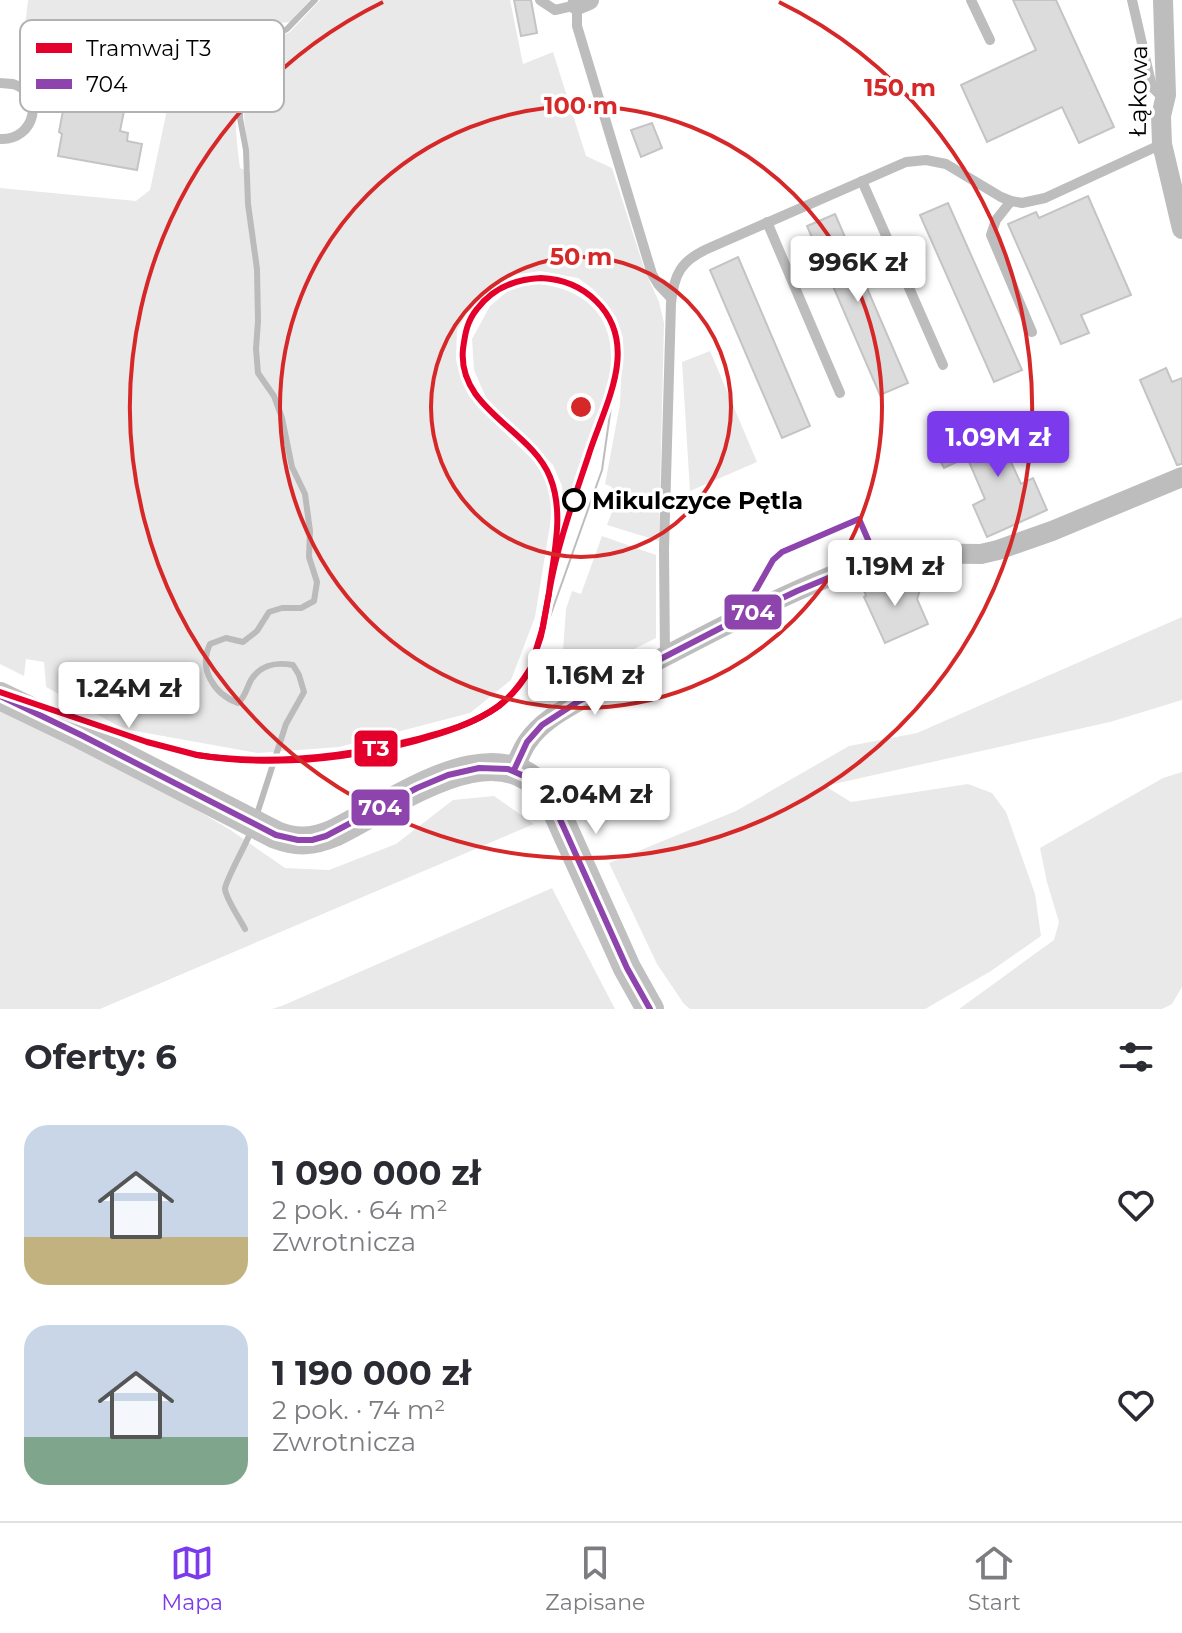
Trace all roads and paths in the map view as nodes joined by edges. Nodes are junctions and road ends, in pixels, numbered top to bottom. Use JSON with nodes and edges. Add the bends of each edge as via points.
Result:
{"nodes":[{"id":1,"x":540,"y":0,"type":"edge"},
{"id":2,"x":971,"y":0,"type":"edge"},
{"id":3,"x":1132,"y":0,"type":"edge"},
{"id":4,"x":1163,"y":0,"type":"edge"},
{"id":5,"x":583,"y":3,"type":"edge"},
{"id":6,"x":990,"y":40,"type":"dead end"},
{"id":7,"x":0,"y":83,"type":"edge"},
{"id":8,"x":20,"y":88,"type":"edge"},
{"id":9,"x":1174,"y":92,"type":"edge"},
{"id":10,"x":33,"y":112,"type":"edge"},
{"id":11,"x":0,"y":139,"type":"edge"},
{"id":12,"x":1162,"y":144,"type":"junction"},
{"id":13,"x":862,"y":181,"type":"junction"},
{"id":14,"x":1011,"y":201,"type":"junction"},
{"id":15,"x":767,"y":222,"type":"junction"},
{"id":16,"x":1182,"y":229,"type":"edge"},
{"id":17,"x":671,"y":298,"type":"junction"},
{"id":18,"x":1032,"y":332,"type":"dead end"},
{"id":19,"x":943,"y":365,"type":"dead end"},
{"id":20,"x":840,"y":393,"type":"dead end"},
{"id":21,"x":1182,"y":477,"type":"edge"},
{"id":22,"x":876,"y":558,"type":"junction"},
{"id":23,"x":740,"y":618,"type":"junction"},
{"id":24,"x":665,"y":657,"type":"junction"},
{"id":25,"x":0,"y":696,"type":"edge"},
{"id":26,"x":514,"y":770,"type":"junction"},
{"id":27,"x":650,"y":1009,"type":"edge"}],
"edges":[{"from":1,"to":5,"type":"lane","via":[[555,10]]},
{"from":2,"to":6,"type":"lane"},
{"from":3,"to":9,"type":"lane","via":[[1152,87],[1159,94]]},
{"from":4,"to":9,"type":"street","name":"Łąkowa","via":[[1166,59]]},
{"from":5,"to":17,"type":"lane","via":[[577,26],[652,274]]},
{"from":7,"to":8,"type":"lane"},
{"from":9,"to":12,"type":"street","name":"Łąkowa","via":[[1161,116]]},
{"from":10,"to":11,"type":"lane","via":[[21,135]]},
{"from":12,"to":14,"type":"lane","via":[[1045,198]]},
{"from":12,"to":16,"type":"street","name":"Łąkowa"},
{"from":13,"to":14,"type":"lane","via":[[906,162],[926,160],[946,164]]},
{"from":13,"to":15,"type":"lane"},
{"from":13,"to":19,"type":"lane"},
{"from":14,"to":18,"type":"lane","via":[[991,235]]},
{"from":15,"to":17,"type":"lane","via":[[696,254],[680,269]]},
{"from":15,"to":20,"type":"lane"},
{"from":17,"to":24,"type":"lane"},
{"from":21,"to":22,"type":"street","via":[[998,550]]},
{"from":22,"to":23,"type":"street"},
{"from":22,"to":23,"type":"lane","via":[[859,519],[782,552]]},
{"from":23,"to":24,"type":"street"},
{"from":24,"to":26,"type":"street","via":[[542,725]]},
{"from":25,"to":26,"type":"main road","via":[[297,841],[320,839],[449,774],[489,766]]},
{"from":26,"to":27,"type":"main road","via":[[540,785],[550,799]]}]}
